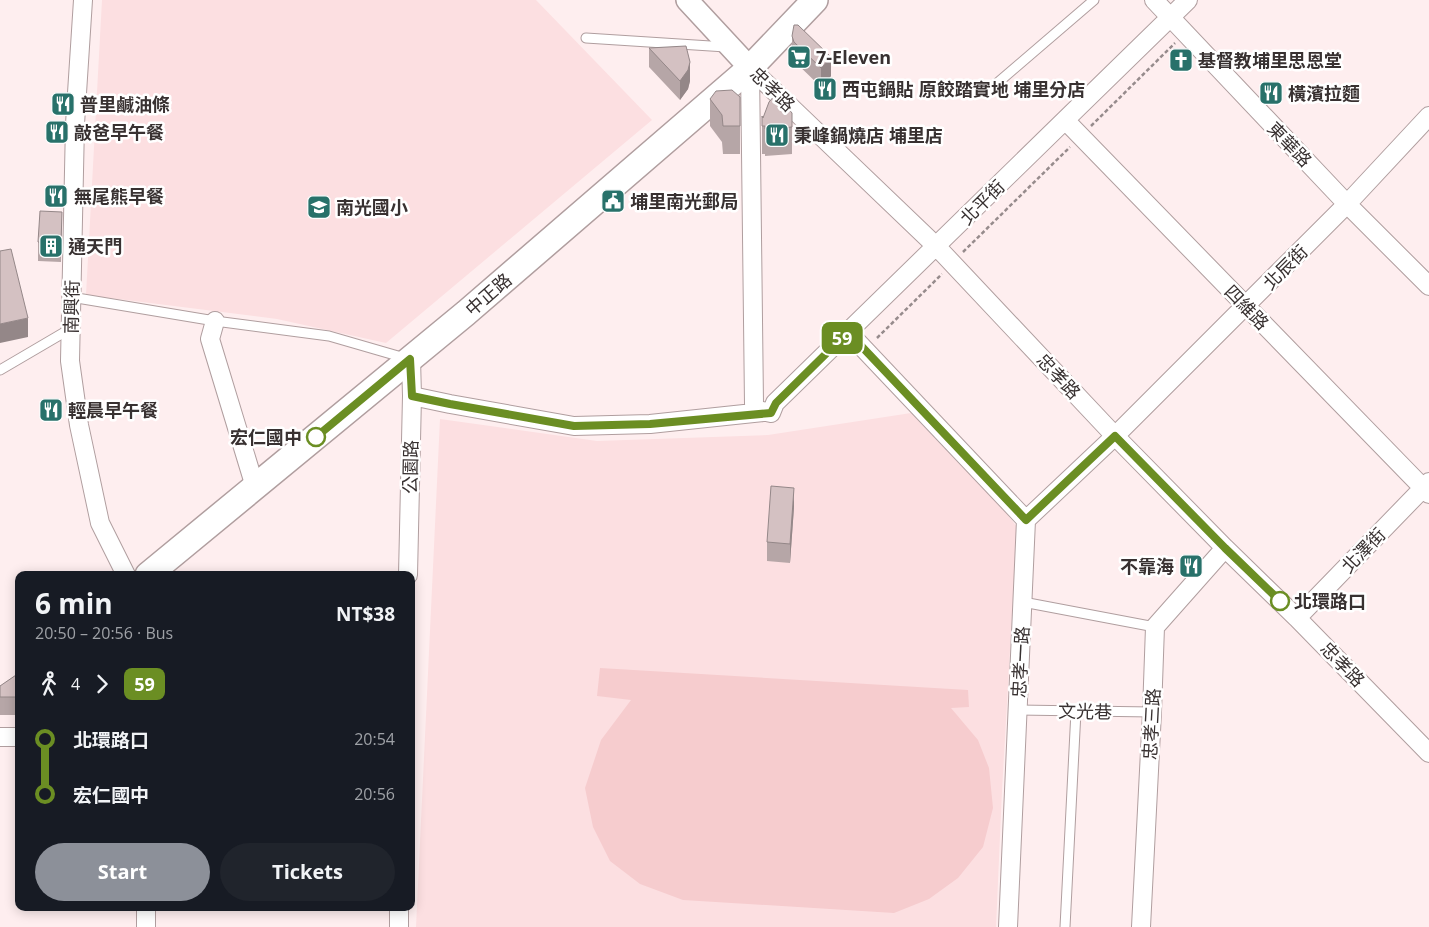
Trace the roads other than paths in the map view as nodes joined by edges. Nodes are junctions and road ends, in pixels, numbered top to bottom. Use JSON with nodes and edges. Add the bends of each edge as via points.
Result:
{"nodes":[{"id":1,"x":83,"y":0,"type":"edge"},
{"id":2,"x":687,"y":0,"type":"edge"},
{"id":3,"x":815,"y":0,"type":"edge"},
{"id":4,"x":1094,"y":0,"type":"edge"},
{"id":5,"x":1154,"y":0,"type":"edge"},
{"id":6,"x":1188,"y":0,"type":"edge"},
{"id":7,"x":1170,"y":18,"type":"junction"},
{"id":8,"x":586,"y":38,"type":"dead end"},
{"id":9,"x":732,"y":48,"type":"junction"},
{"id":10,"x":750,"y":68,"type":"junction"},
{"id":11,"x":995,"y":85,"type":"dead end"},
{"id":12,"x":1429,"y":116,"type":"edge"},
{"id":13,"x":1065,"y":120,"type":"junction"},
{"id":14,"x":1347,"y":204,"type":"junction"},
{"id":15,"x":937,"y":247,"type":"junction"},
{"id":16,"x":1429,"y":286,"type":"edge"},
{"id":17,"x":71,"y":297,"type":"junction"},
{"id":18,"x":1246,"y":306,"type":"junction"},
{"id":19,"x":214,"y":321,"type":"junction"},
{"id":20,"x":70,"y":329,"type":"junction"},
{"id":21,"x":848,"y":332,"type":"junction"},
{"id":22,"x":410,"y":359,"type":"junction"},
{"id":23,"x":0,"y":370,"type":"edge"},
{"id":24,"x":412,"y":396,"type":"junction"},
{"id":25,"x":769,"y":408,"type":"junction"},
{"id":26,"x":1115,"y":436,"type":"junction"},
{"id":27,"x":256,"y":487,"type":"junction"},
{"id":28,"x":1427,"y":488,"type":"edge"},
{"id":29,"x":1026,"y":520,"type":"junction"},
{"id":30,"x":1225,"y":548,"type":"junction"},
{"id":31,"x":124,"y":571,"type":"edge"},
{"id":32,"x":153,"y":571,"type":"edge"},
{"id":33,"x":408,"y":571,"type":"edge"},
{"id":34,"x":1023,"y":602,"type":"junction"},
{"id":35,"x":1297,"y":618,"type":"junction"},
{"id":36,"x":1155,"y":627,"type":"junction"},
{"id":37,"x":1018,"y":710,"type":"junction"},
{"id":38,"x":1076,"y":711,"type":"junction"},
{"id":39,"x":1152,"y":712,"type":"junction"},
{"id":40,"x":0,"y":737,"type":"edge"},
{"id":41,"x":15,"y":737,"type":"edge"},
{"id":42,"x":1429,"y":753,"type":"edge"},
{"id":43,"x":146,"y":911,"type":"edge"},
{"id":44,"x":399,"y":911,"type":"edge"},
{"id":45,"x":146,"y":927,"type":"edge"},
{"id":46,"x":398,"y":927,"type":"edge"},
{"id":47,"x":1008,"y":927,"type":"edge"},
{"id":48,"x":1065,"y":927,"type":"edge"},
{"id":49,"x":1141,"y":927,"type":"edge"}],
"edges":[{"from":1,"to":17,"type":"street","name":"南興街","via":[[75,124]]},
{"from":2,"to":9,"type":"street","name":"忠孝路"},
{"from":3,"to":10,"type":"main road","name":"中正路"},
{"from":4,"to":11,"type":"lane"},
{"from":5,"to":7,"type":"street","name":"東華路"},
{"from":6,"to":7,"type":"street","name":"北平街"},
{"from":7,"to":13,"type":"street","name":"北平街"},
{"from":7,"to":14,"type":"street","name":"東華路"},
{"from":8,"to":9,"type":"lane"},
{"from":9,"to":10,"type":"street","name":"忠孝路"},
{"from":10,"to":15,"type":"street","name":"忠孝路"},
{"from":10,"to":22,"type":"main road","name":"中正路"},
{"from":10,"to":25,"type":"street","via":[[754,404],[757,410]]},
{"from":12,"to":14,"type":"street","name":"北辰街"},
{"from":13,"to":15,"type":"street","name":"北平街"},
{"from":13,"to":18,"type":"street","name":"四維路"},
{"from":14,"to":16,"type":"street","name":"東華路"},
{"from":14,"to":18,"type":"street","name":"北辰街"},
{"from":15,"to":21,"type":"street","name":"北平街"},
{"from":15,"to":26,"type":"street","name":"忠孝路"},
{"from":17,"to":19,"type":"lane"},
{"from":17,"to":20,"type":"street","name":"南興街"},
{"from":18,"to":26,"type":"street","name":"北辰街"},
{"from":18,"to":28,"type":"street","name":"四維路"},
{"from":19,"to":22,"type":"lane","via":[[329,336]]},
{"from":19,"to":27,"type":"street","via":[[210,339]]},
{"from":20,"to":23,"type":"lane"},
{"from":20,"to":31,"type":"street","name":"南興街","via":[[70,360],[79,425],[100,523]]},
{"from":21,"to":25,"type":"street","name":"北平街"},
{"from":21,"to":29,"type":"street"},
{"from":22,"to":24,"type":"street","name":"公園路"},
{"from":22,"to":27,"type":"main road","name":"中正路"},
{"from":24,"to":25,"type":"street","via":[[574,426],[650,424]]},
{"from":24,"to":33,"type":"street","name":"公園路"},
{"from":26,"to":29,"type":"street"},
{"from":26,"to":30,"type":"street","name":"忠孝路"},
{"from":27,"to":32,"type":"main road","name":"中正路"},
{"from":28,"to":35,"type":"street","name":"北澤街"},
{"from":29,"to":34,"type":"street","name":"忠孝一路"},
{"from":30,"to":35,"type":"street","name":"忠孝路"},
{"from":30,"to":36,"type":"street"},
{"from":34,"to":36,"type":"lane"},
{"from":34,"to":37,"type":"street","name":"忠孝一路"},
{"from":35,"to":42,"type":"street","name":"忠孝路"},
{"from":36,"to":39,"type":"street","name":"忠孝三路"},
{"from":37,"to":38,"type":"lane","name":"文光巷"},
{"from":37,"to":47,"type":"street","name":"忠孝一路"},
{"from":38,"to":39,"type":"lane","name":"文光巷"},
{"from":38,"to":48,"type":"lane"},
{"from":39,"to":49,"type":"street","name":"忠孝三路"},
{"from":40,"to":41,"type":"street"},
{"from":43,"to":45,"type":"street"},
{"from":44,"to":46,"type":"street"}]}
